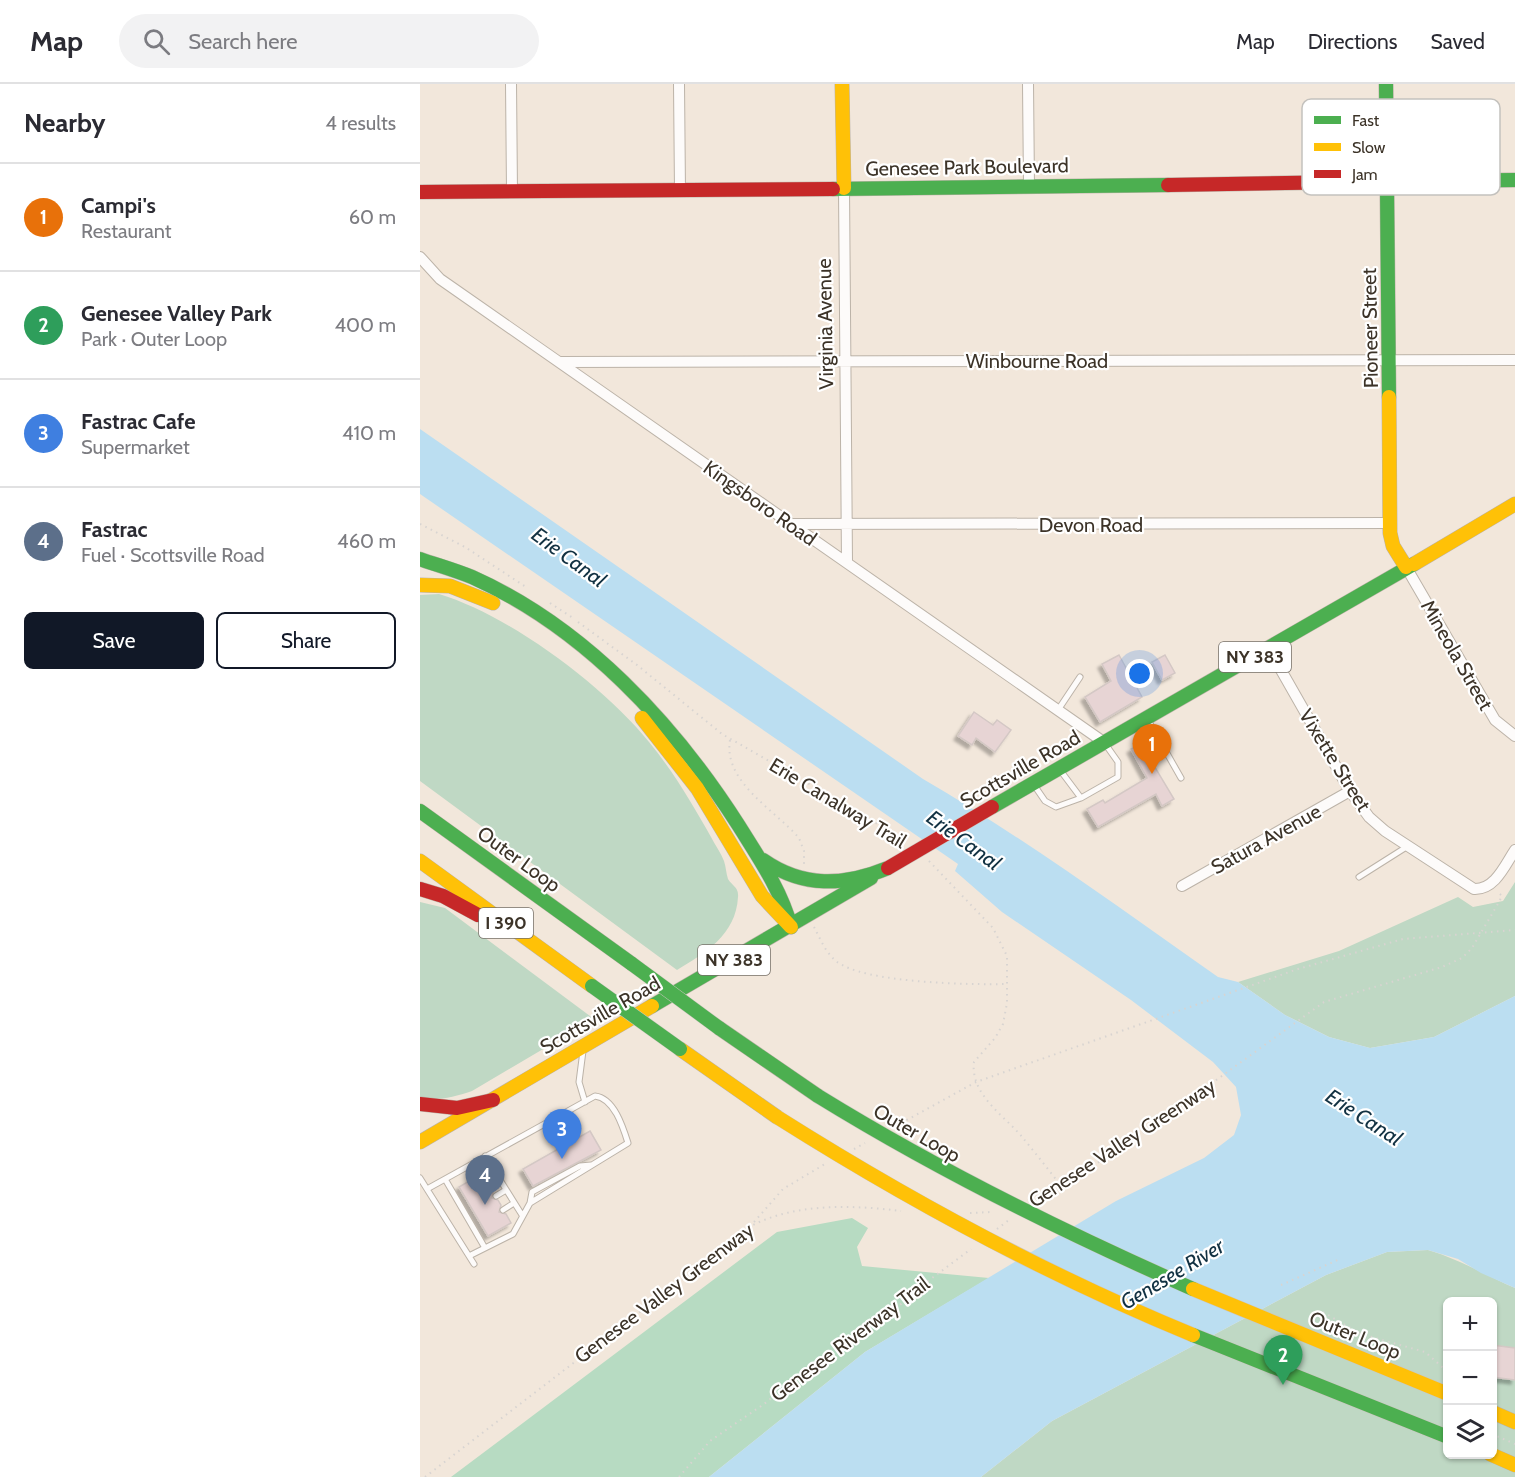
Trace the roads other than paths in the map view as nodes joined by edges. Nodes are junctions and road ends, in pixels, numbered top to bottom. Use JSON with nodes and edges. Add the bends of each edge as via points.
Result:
{"nodes":[{"id":1,"x":511,"y":84,"type":"edge"},
{"id":2,"x":679,"y":84,"type":"edge"},
{"id":3,"x":843,"y":84,"type":"edge"},
{"id":4,"x":1028,"y":84,"type":"edge"},
{"id":5,"x":1386,"y":84,"type":"edge"},
{"id":6,"x":1386,"y":99,"type":"edge"},
{"id":7,"x":1500,"y":180,"type":"edge"},
{"id":8,"x":1515,"y":180,"type":"edge"},
{"id":9,"x":1302,"y":182,"type":"edge"},
{"id":10,"x":1029,"y":186,"type":"junction"},
{"id":11,"x":844,"y":188,"type":"junction"},
{"id":12,"x":512,"y":191,"type":"junction"},
{"id":13,"x":680,"y":191,"type":"junction"},
{"id":14,"x":420,"y":192,"type":"edge"},
{"id":15,"x":1387,"y":195,"type":"edge"},
{"id":16,"x":420,"y":257,"type":"edge"},
{"id":17,"x":1391,"y":360,"type":"junction"},
{"id":18,"x":1515,"y":360,"type":"edge"},
{"id":19,"x":559,"y":362,"type":"junction"},
{"id":20,"x":845,"y":362,"type":"junction"},
{"id":21,"x":1515,"y":504,"type":"edge"},
{"id":22,"x":1390,"y":523,"type":"junction"},
{"id":23,"x":792,"y":524,"type":"junction"},
{"id":24,"x":847,"y":526,"type":"junction"},
{"id":25,"x":420,"y":559,"type":"edge"},
{"id":26,"x":848,"y":563,"type":"junction"},
{"id":27,"x":1406,"y":567,"type":"junction"},
{"id":28,"x":420,"y":585,"type":"edge"},
{"id":29,"x":1269,"y":649,"type":"junction"},
{"id":30,"x":1080,"y":677,"type":"dead end"},
{"id":31,"x":1058,"y":710,"type":"junction"},
{"id":32,"x":1147,"y":719,"type":"junction"},
{"id":33,"x":1515,"y":736,"type":"edge"},
{"id":34,"x":1105,"y":743,"type":"junction"},
{"id":35,"x":1060,"y":769,"type":"junction"},
{"id":36,"x":1181,"y":778,"type":"dead end"},
{"id":37,"x":1034,"y":784,"type":"junction"},
{"id":38,"x":1350,"y":791,"type":"junction"},
{"id":39,"x":1081,"y":798,"type":"junction"},
{"id":40,"x":420,"y":804,"type":"edge"},
{"id":41,"x":420,"y":811,"type":"edge"},
{"id":42,"x":1408,"y":846,"type":"junction"},
{"id":43,"x":754,"y":850,"type":"junction"},
{"id":44,"x":1515,"y":850,"type":"edge"},
{"id":45,"x":484,"y":857,"type":"junction"},
{"id":46,"x":420,"y":861,"type":"edge"},
{"id":47,"x":888,"y":868,"type":"junction"},
{"id":48,"x":1359,"y":877,"type":"dead end"},
{"id":49,"x":1182,"y":886,"type":"dead end"},
{"id":50,"x":420,"y":889,"type":"edge"},
{"id":51,"x":791,"y":927,"type":"junction"},
{"id":52,"x":592,"y":986,"type":"junction"},
{"id":53,"x":585,"y":1047,"type":"junction"},
{"id":54,"x":493,"y":1100,"type":"junction"},
{"id":55,"x":585,"y":1102,"type":"junction"},
{"id":56,"x":420,"y":1104,"type":"edge"},
{"id":57,"x":420,"y":1142,"type":"edge"},
{"id":58,"x":485,"y":1156,"type":"junction"},
{"id":59,"x":498,"y":1177,"type":"junction"},
{"id":60,"x":420,"y":1178,"type":"edge"},
{"id":61,"x":445,"y":1179,"type":"junction"},
{"id":62,"x":488,"y":1182,"type":"dead end"},
{"id":63,"x":427,"y":1189,"type":"junction"},
{"id":64,"x":506,"y":1190,"type":"junction"},
{"id":65,"x":464,"y":1196,"type":"dead end"},
{"id":66,"x":496,"y":1196,"type":"dead end"},
{"id":67,"x":457,"y":1200,"type":"junction"},
{"id":68,"x":514,"y":1203,"type":"junction"},
{"id":69,"x":472,"y":1210,"type":"dead end"},
{"id":70,"x":503,"y":1210,"type":"dead end"},
{"id":71,"x":465,"y":1214,"type":"junction"},
{"id":72,"x":522,"y":1215,"type":"junction"},
{"id":73,"x":480,"y":1224,"type":"dead end"},
{"id":74,"x":474,"y":1228,"type":"junction"},
{"id":75,"x":485,"y":1248,"type":"junction"},
{"id":76,"x":469,"y":1256,"type":"junction"},
{"id":77,"x":474,"y":1264,"type":"dead end"},
{"id":78,"x":1443,"y":1392,"type":"edge"},
{"id":79,"x":1497,"y":1414,"type":"edge"},
{"id":80,"x":1515,"y":1422,"type":"edge"},
{"id":81,"x":1443,"y":1435,"type":"edge"},
{"id":82,"x":1497,"y":1458,"type":"edge"},
{"id":83,"x":1515,"y":1465,"type":"edge"}],
"edges":[{"from":1,"to":12,"type":"street"},
{"from":2,"to":13,"type":"street"},
{"from":3,"to":11,"type":"main road","name":"Virginia Avenue"},
{"from":4,"to":10,"type":"street"},
{"from":5,"to":6,"type":"main road","name":"Pioneer Street"},
{"from":7,"to":8,"type":"main road","name":"Genesee Park Boulevard"},
{"from":9,"to":10,"type":"main road","name":"Genesee Park Boulevard"},
{"from":10,"to":11,"type":"main road","name":"Genesee Park Boulevard"},
{"from":11,"to":13,"type":"main road","name":"Genesee Park Boulevard"},
{"from":11,"to":20,"type":"street","name":"Virginia Avenue"},
{"from":12,"to":13,"type":"main road","name":"Genesee Park Boulevard"},
{"from":12,"to":14,"type":"main road","name":"Genesee Park Boulevard"},
{"from":15,"to":17,"type":"main road","name":"Pioneer Street"},
{"from":16,"to":19,"type":"street","name":"Kingsboro Road","via":[[440,279]]},
{"from":17,"to":18,"type":"street","name":"Winbourne Road"},
{"from":17,"to":20,"type":"street","name":"Winbourne Road"},
{"from":17,"to":22,"type":"main road","name":"Pioneer Street"},
{"from":19,"to":20,"type":"street","name":"Winbourne Road"},
{"from":19,"to":23,"type":"street","name":"Kingsboro Road"},
{"from":20,"to":24,"type":"street","name":"Virginia Avenue"},
{"from":21,"to":27,"type":"main road","name":"Scottsville Road","number":"NY 383"},
{"from":22,"to":24,"type":"street","name":"Devon Road"},
{"from":22,"to":27,"type":"main road","name":"Pioneer Street","via":[[1393,546]]},
{"from":23,"to":24,"type":"street","name":"Devon Road"},
{"from":23,"to":26,"type":"street","name":"Kingsboro Road"},
{"from":24,"to":26,"type":"street","name":"Virginia Avenue"},
{"from":25,"to":43,"type":"main road","via":[[509,597],[559,630],[611,672],[690,754]]},
{"from":26,"to":31,"type":"street","name":"Kingsboro Road"},
{"from":27,"to":29,"type":"main road","name":"Scottsville Road","number":"NY 383"},
{"from":27,"to":33,"type":"street","name":"Mineola Street","via":[[1495,720]]},
{"from":28,"to":51,"type":"main road","via":[[450,586],[484,598],[554,641],[609,685],[676,759],[712,810],[769,906]]},
{"from":29,"to":32,"type":"main road","name":"Scottsville Road","number":"NY 383"},
{"from":29,"to":38,"type":"street","name":"Vixette Street"},
{"from":30,"to":31,"type":"lane"},
{"from":31,"to":34,"type":"street","name":"Kingsboro Road"},
{"from":32,"to":34,"type":"main road","name":"Scottsville Road","number":"NY 383"},
{"from":32,"to":36,"type":"lane"},
{"from":34,"to":35,"type":"main road","name":"Scottsville Road","number":"NY 383"},
{"from":34,"to":39,"type":"lane","via":[[1118,762],[1118,777]]},
{"from":35,"to":37,"type":"main road","name":"Scottsville Road","number":"NY 383"},
{"from":35,"to":39,"type":"lane"},
{"from":37,"to":39,"type":"lane","via":[[1045,801],[1056,807]]},
{"from":37,"to":47,"type":"main road","name":"Scottsville Road","number":"NY 383","bridge":true},
{"from":38,"to":42,"type":"street","name":"Vixette Street","via":[[1374,823]]},
{"from":38,"to":49,"type":"street","name":"Satura Avenue"},
{"from":40,"to":45,"type":"main road"},
{"from":41,"to":45,"type":"main road","name":"Outer Loop","number":"I 390"},
{"from":42,"to":44,"type":"street","name":"Vixette Street","via":[[1465,885],[1487,886]]},
{"from":42,"to":48,"type":"lane"},
{"from":43,"to":47,"type":"main road","via":[[774,868],[812,882],[844,882]]},
{"from":43,"to":51,"type":"main road","via":[[781,897]]},
{"from":45,"to":78,"type":"main road","name":"Outer Loop","number":"I 390","bridge":true,"via":[[719,1028],[818,1096],[922,1160],[1080,1241]]},
{"from":46,"to":52,"type":"main road","number":"I 390"},
{"from":47,"to":51,"type":"main road","name":"Scottsville Road","number":"NY 383"},
{"from":50,"to":52,"type":"main road","via":[[480,915]]},
{"from":51,"to":53,"type":"main road","name":"Scottsville Road","number":"NY 383"},
{"from":52,"to":81,"type":"main road","number":"I 390","bridge":true,"via":[[777,1117],[902,1194],[1038,1266]]},
{"from":53,"to":54,"type":"main road","name":"Scottsville Road","number":"NY 383"},
{"from":53,"to":55,"type":"lane","via":[[579,1080]]},
{"from":54,"to":56,"type":"main road","via":[[457,1107]]},
{"from":54,"to":57,"type":"main road","name":"Scottsville Road","number":"NY 383"},
{"from":55,"to":58,"type":"lane"},
{"from":55,"to":72,"type":"lane","via":[[601,1096],[610,1103],[628,1143],[532,1192]]},
{"from":58,"to":59,"type":"lane"},
{"from":58,"to":61,"type":"lane"},
{"from":59,"to":62,"type":"lane"},
{"from":59,"to":64,"type":"lane"},
{"from":60,"to":63,"type":"lane"},
{"from":61,"to":63,"type":"lane"},
{"from":61,"to":67,"type":"lane"},
{"from":63,"to":76,"type":"lane"},
{"from":64,"to":66,"type":"lane"},
{"from":64,"to":68,"type":"lane"},
{"from":65,"to":67,"type":"lane"},
{"from":67,"to":71,"type":"lane"},
{"from":68,"to":70,"type":"lane"},
{"from":68,"to":72,"type":"lane"},
{"from":69,"to":71,"type":"lane"},
{"from":71,"to":74,"type":"lane"},
{"from":72,"to":75,"type":"lane","via":[[513,1234]]},
{"from":73,"to":74,"type":"lane"},
{"from":74,"to":75,"type":"lane"},
{"from":75,"to":76,"type":"lane"},
{"from":76,"to":77,"type":"lane"},
{"from":79,"to":80,"type":"main road"},
{"from":82,"to":83,"type":"main road"}]}
